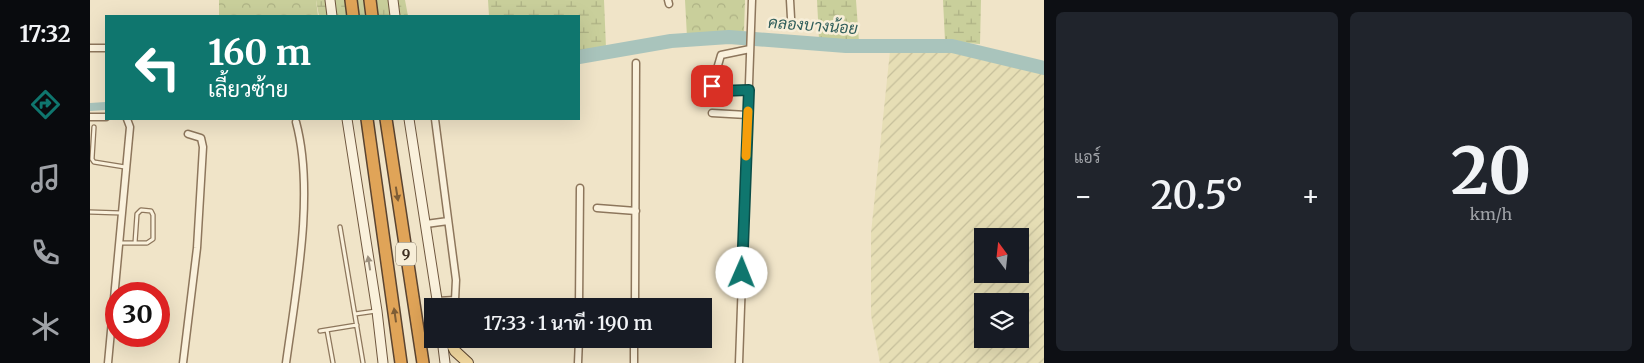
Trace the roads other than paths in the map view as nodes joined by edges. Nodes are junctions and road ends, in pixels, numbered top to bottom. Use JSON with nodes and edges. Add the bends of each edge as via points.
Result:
{"nodes":[{"id":1,"x":330,"y":0,"type":"edge"},
{"id":2,"x":351,"y":0,"type":"edge"},
{"id":3,"x":370,"y":0,"type":"edge"},
{"id":4,"x":393,"y":0,"type":"edge"},
{"id":5,"x":752,"y":0,"type":"edge"},
{"id":6,"x":790,"y":0,"type":"edge"},
{"id":7,"x":332,"y":15,"type":"edge"},
{"id":8,"x":353,"y":15,"type":"edge"},
{"id":9,"x":372,"y":15,"type":"edge"},
{"id":10,"x":395,"y":15,"type":"edge"},
{"id":11,"x":791,"y":18,"type":"dead end"},
{"id":12,"x":90,"y":48,"type":"edge"},
{"id":13,"x":105,"y":48,"type":"edge"},
{"id":14,"x":750,"y":49,"type":"junction"},
{"id":15,"x":636,"y":63,"type":"dead end"},
{"id":16,"x":749,"y":90,"type":"junction"},
{"id":17,"x":712,"y":113,"type":"dead end"},
{"id":18,"x":747,"y":115,"type":"junction"},
{"id":19,"x":90,"y":116,"type":"edge"},
{"id":20,"x":105,"y":117,"type":"edge"},
{"id":21,"x":127,"y":120,"type":"edge"},
{"id":22,"x":347,"y":120,"type":"edge"},
{"id":23,"x":367,"y":120,"type":"edge"},
{"id":24,"x":386,"y":120,"type":"edge"},
{"id":25,"x":410,"y":120,"type":"edge"},
{"id":26,"x":434,"y":120,"type":"edge"},
{"id":27,"x":296,"y":122,"type":"dead end"},
{"id":28,"x":94,"y":127,"type":"dead end"},
{"id":29,"x":188,"y":134,"type":"dead end"},
{"id":30,"x":126,"y":167,"type":"junction"},
{"id":31,"x":580,"y":188,"type":"dead end"},
{"id":32,"x":597,"y":208,"type":"dead end"},
{"id":33,"x":636,"y":211,"type":"junction"},
{"id":34,"x":90,"y":212,"type":"edge"},
{"id":35,"x":122,"y":213,"type":"junction"},
{"id":36,"x":448,"y":221,"type":"junction"},
{"id":37,"x":426,"y":224,"type":"junction"},
{"id":38,"x":340,"y":228,"type":"dead end"},
{"id":39,"x":119,"y":243,"type":"junction"},
{"id":40,"x":135,"y":243,"type":"junction"},
{"id":41,"x":437,"y":298,"type":"edge"},
{"id":42,"x":455,"y":298,"type":"edge"},
{"id":43,"x":579,"y":298,"type":"edge"},
{"id":44,"x":635,"y":298,"type":"edge"},
{"id":45,"x":377,"y":311,"type":"junction"},
{"id":46,"x":355,"y":314,"type":"junction"},
{"id":47,"x":357,"y":325,"type":"junction"},
{"id":48,"x":327,"y":330,"type":"junction"},
{"id":49,"x":320,"y":331,"type":"dead end"},
{"id":50,"x":443,"y":348,"type":"edge"},
{"id":51,"x":454,"y":348,"type":"edge"},
{"id":52,"x":455,"y":348,"type":"edge"},
{"id":53,"x":579,"y":348,"type":"edge"},
{"id":54,"x":634,"y":348,"type":"edge"},
{"id":55,"x":455,"y":351,"type":"junction"},
{"id":56,"x":108,"y":363,"type":"edge"},
{"id":57,"x":183,"y":363,"type":"edge"},
{"id":58,"x":286,"y":363,"type":"edge"},
{"id":59,"x":333,"y":363,"type":"edge"},
{"id":60,"x":363,"y":363,"type":"edge"},
{"id":61,"x":382,"y":363,"type":"edge"},
{"id":62,"x":401,"y":363,"type":"edge"},
{"id":63,"x":423,"y":363,"type":"edge"},
{"id":64,"x":445,"y":363,"type":"edge"},
{"id":65,"x":468,"y":363,"type":"edge"},
{"id":66,"x":578,"y":363,"type":"edge"},
{"id":67,"x":634,"y":363,"type":"edge"},
{"id":68,"x":739,"y":363,"type":"edge"}],
"edges":[{"from":1,"to":7,"type":"main road"},
{"from":2,"to":8,"type":"highway"},
{"from":3,"to":9,"type":"highway"},
{"from":4,"to":10,"type":"main road"},
{"from":5,"to":14,"type":"street"},
{"from":6,"to":11,"type":"street"},
{"from":12,"to":13,"type":"street"},
{"from":14,"to":16,"type":"street"},
{"from":14,"to":16,"type":"street","via":[[721,55],[712,86],[719,91]]},
{"from":15,"to":33,"type":"street"},
{"from":16,"to":18,"type":"street"},
{"from":17,"to":18,"type":"street"},
{"from":18,"to":68,"type":"street"},
{"from":19,"to":20,"type":"street"},
{"from":21,"to":30,"type":"street","via":[[130,127]]},
{"from":45,"to":22,"type":"main road","one_way":true},
{"from":62,"to":23,"type":"highway","number":"9","one_way":true},
{"from":24,"to":63,"type":"highway","number":"9","one_way":true},
{"from":25,"to":37,"type":"main road"},
{"from":26,"to":36,"type":"street"},
{"from":27,"to":58,"type":"street","via":[[305,188]]},
{"from":28,"to":30,"type":"lane","via":[[94,162]]},
{"from":29,"to":57,"type":"street","via":[[201,138],[203,147],[197,248]]},
{"from":30,"to":35,"type":"street"},
{"from":31,"to":43,"type":"street"},
{"from":32,"to":33,"type":"street"},
{"from":33,"to":44,"type":"street"},
{"from":34,"to":35,"type":"lane"},
{"from":35,"to":39,"type":"street"},
{"from":36,"to":37,"type":"street"},
{"from":36,"to":42,"type":"street"},
{"from":37,"to":41,"type":"main road"},
{"from":38,"to":46,"type":"lane"},
{"from":39,"to":40,"type":"lane"},
{"from":39,"to":56,"type":"street"},
{"from":40,"to":40,"type":"lane","via":[[147,243],[152,239],[151,210],[141,210],[137,214]]},
{"from":45,"to":46,"type":"lane"},
{"from":45,"to":61,"type":"main road"},
{"from":46,"to":47,"type":"lane"},
{"from":47,"to":48,"type":"lane"},
{"from":47,"to":60,"type":"lane"},
{"from":48,"to":49,"type":"lane"},
{"from":48,"to":59,"type":"lane"},
{"from":50,"to":64,"type":"main road"},
{"from":51,"to":55,"type":"main road"},
{"from":52,"to":55,"type":"lane"},
{"from":53,"to":66,"type":"street"},
{"from":54,"to":67,"type":"street"},
{"from":55,"to":65,"type":"main road"}]}
